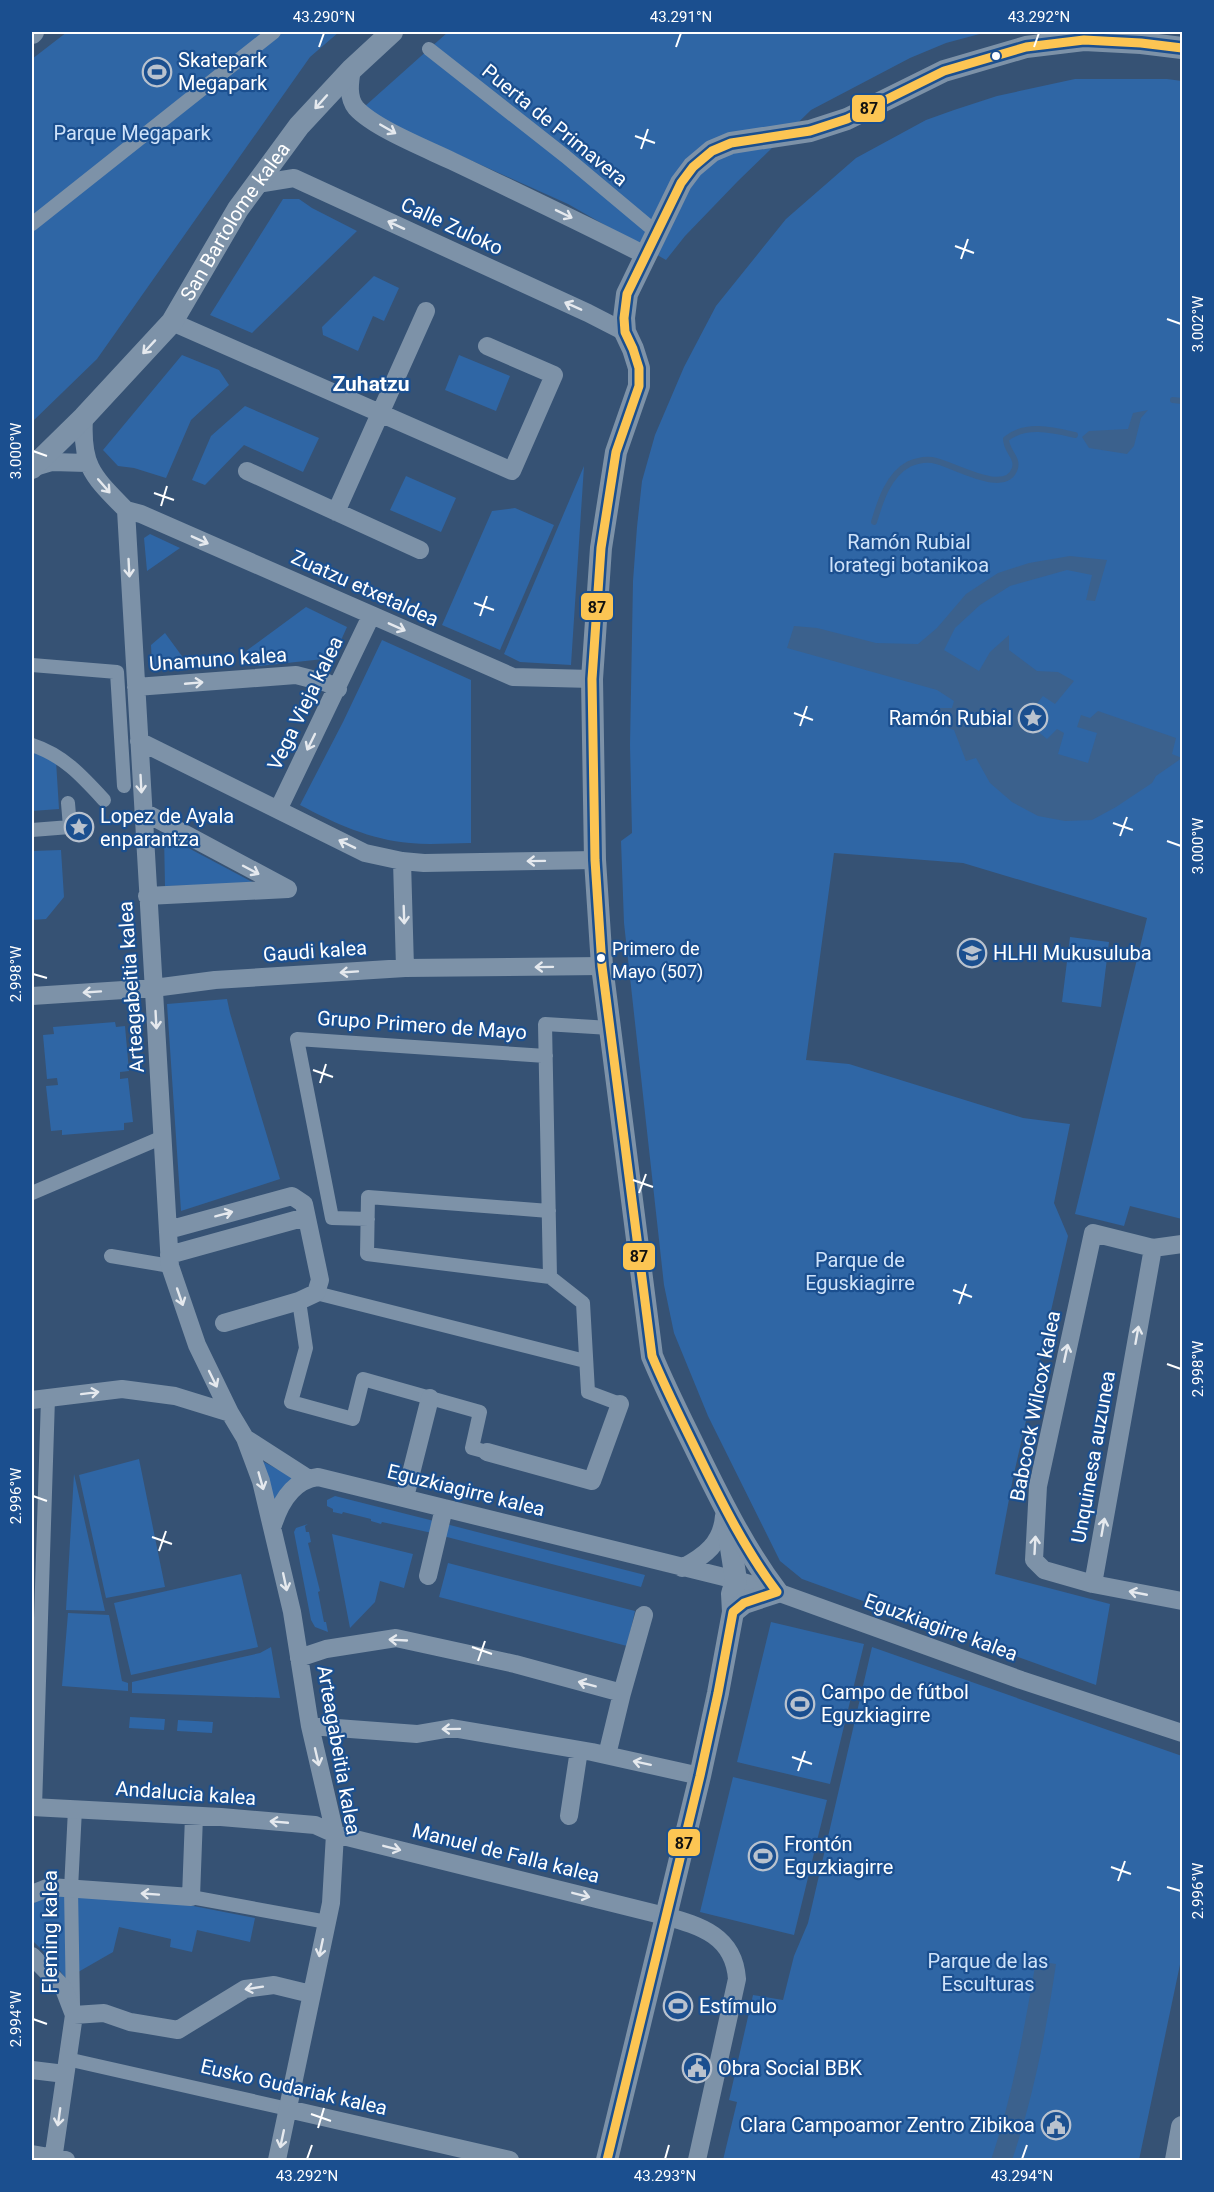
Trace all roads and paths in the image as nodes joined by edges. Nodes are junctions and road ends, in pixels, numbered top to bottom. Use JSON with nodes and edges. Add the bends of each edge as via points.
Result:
{"nodes":[{"id":1,"x":274,"y":32,"type":"edge"},
{"id":2,"x":392,"y":32,"type":"edge"},
{"id":3,"x":1182,"y":48,"type":"edge"},
{"id":4,"x":429,"y":49,"type":"dead end"},
{"id":5,"x":352,"y":69,"type":"junction"},
{"id":6,"x":257,"y":184,"type":"junction"},
{"id":7,"x":32,"y":224,"type":"edge"},
{"id":8,"x":657,"y":233,"type":"junction"},
{"id":9,"x":645,"y":255,"type":"junction"},
{"id":10,"x":426,"y":311,"type":"dead end"},
{"id":11,"x":172,"y":322,"type":"junction"},
{"id":12,"x":625,"y":332,"type":"junction"},
{"id":13,"x":487,"y":346,"type":"dead end"},
{"id":14,"x":381,"y":413,"type":"junction"},
{"id":15,"x":84,"y":417,"type":"junction"},
{"id":16,"x":87,"y":463,"type":"junction"},
{"id":17,"x":32,"y":468,"type":"edge"},
{"id":18,"x":247,"y":471,"type":"dead end"},
{"id":19,"x":126,"y":510,"type":"junction"},
{"id":20,"x":336,"y":512,"type":"junction"},
{"id":21,"x":420,"y":550,"type":"dead end"},
{"id":22,"x":371,"y":616,"type":"junction"},
{"id":23,"x":32,"y":665,"type":"edge"},
{"id":24,"x":592,"y":679,"type":"junction"},
{"id":25,"x":136,"y":687,"type":"junction"},
{"id":26,"x":338,"y":689,"type":"junction"},
{"id":27,"x":139,"y":741,"type":"junction"},
{"id":28,"x":32,"y":745,"type":"edge"},
{"id":29,"x":124,"y":786,"type":"dead end"},
{"id":30,"x":104,"y":800,"type":"dead end"},
{"id":31,"x":68,"y":802,"type":"dead end"},
{"id":32,"x":278,"y":810,"type":"junction"},
{"id":33,"x":144,"y":812,"type":"junction"},
{"id":34,"x":32,"y":830,"type":"edge"},
{"id":35,"x":595,"y":860,"type":"junction"},
{"id":36,"x":402,"y":861,"type":"junction"},
{"id":37,"x":147,"y":896,"type":"junction"},
{"id":38,"x":603,"y":966,"type":"junction"},
{"id":39,"x":405,"y":968,"type":"junction"},
{"id":40,"x":154,"y":988,"type":"junction"},
{"id":41,"x":32,"y":996,"type":"edge"},
{"id":42,"x":610,"y":1028,"type":"junction"},
{"id":43,"x":546,"y":1056,"type":"junction"},
{"id":44,"x":163,"y":1137,"type":"junction"},
{"id":45,"x":32,"y":1193,"type":"edge"},
{"id":46,"x":549,"y":1211,"type":"junction"},
{"id":47,"x":306,"y":1217,"type":"junction"},
{"id":48,"x":332,"y":1218,"type":"junction"},
{"id":49,"x":368,"y":1219,"type":"junction"},
{"id":50,"x":168,"y":1230,"type":"junction"},
{"id":51,"x":1182,"y":1244,"type":"edge"},
{"id":52,"x":1153,"y":1248,"type":"junction"},
{"id":53,"x":111,"y":1256,"type":"dead end"},
{"id":54,"x":170,"y":1260,"type":"junction"},
{"id":55,"x":550,"y":1277,"type":"junction"},
{"id":56,"x":316,"y":1293,"type":"junction"},
{"id":57,"x":299,"y":1301,"type":"junction"},
{"id":58,"x":224,"y":1323,"type":"dead end"},
{"id":59,"x":585,"y":1361,"type":"junction"},
{"id":60,"x":430,"y":1398,"type":"junction"},
{"id":61,"x":40,"y":1399,"type":"edge"},
{"id":62,"x":620,"y":1404,"type":"joint"},
{"id":63,"x":230,"y":1413,"type":"junction"},
{"id":64,"x":245,"y":1438,"type":"junction"},
{"id":65,"x":487,"y":1452,"type":"joint"},
{"id":66,"x":309,"y":1479,"type":"junction"},
{"id":67,"x":405,"y":1497,"type":"junction"},
{"id":68,"x":724,"y":1506,"type":"junction"},
{"id":69,"x":444,"y":1508,"type":"junction"},
{"id":70,"x":38,"y":1512,"type":"edge"},
{"id":71,"x":273,"y":1525,"type":"junction"},
{"id":72,"x":682,"y":1568,"type":"junction"},
{"id":73,"x":428,"y":1576,"type":"dead end"},
{"id":74,"x":736,"y":1580,"type":"junction"},
{"id":75,"x":1093,"y":1584,"type":"junction"},
{"id":76,"x":777,"y":1592,"type":"junction"},
{"id":77,"x":1182,"y":1601,"type":"edge"},
{"id":78,"x":733,"y":1612,"type":"junction"},
{"id":79,"x":644,"y":1615,"type":"dead end"},
{"id":80,"x":299,"y":1658,"type":"junction"},
{"id":81,"x":622,"y":1693,"type":"junction"},
{"id":82,"x":310,"y":1726,"type":"junction"},
{"id":83,"x":1182,"y":1732,"type":"edge"},
{"id":84,"x":579,"y":1750,"type":"junction"},
{"id":85,"x":607,"y":1755,"type":"junction"},
{"id":86,"x":700,"y":1776,"type":"junction"},
{"id":87,"x":33,"y":1807,"type":"edge"},
{"id":88,"x":75,"y":1809,"type":"junction"},
{"id":89,"x":194,"y":1816,"type":"junction"},
{"id":90,"x":569,"y":1816,"type":"dead end"},
{"id":91,"x":335,"y":1834,"type":"junction"},
{"id":92,"x":41,"y":1886,"type":"edge"},
{"id":93,"x":71,"y":1888,"type":"junction"},
{"id":94,"x":32,"y":1894,"type":"edge"},
{"id":95,"x":191,"y":1897,"type":"junction"},
{"id":96,"x":665,"y":1916,"type":"junction"},
{"id":97,"x":327,"y":1922,"type":"junction"},
{"id":98,"x":32,"y":1956,"type":"edge"},
{"id":99,"x":311,"y":1994,"type":"junction"},
{"id":100,"x":74,"y":2015,"type":"junction"},
{"id":101,"x":66,"y":2067,"type":"junction"},
{"id":102,"x":32,"y":2070,"type":"edge"},
{"id":103,"x":288,"y":2109,"type":"junction"},
{"id":104,"x":1182,"y":2127,"type":"edge"},
{"id":105,"x":32,"y":2154,"type":"edge"},
{"id":106,"x":57,"y":2160,"type":"edge"},
{"id":107,"x":277,"y":2160,"type":"edge"},
{"id":108,"x":510,"y":2160,"type":"edge"},
{"id":109,"x":607,"y":2160,"type":"edge"},
{"id":110,"x":697,"y":2160,"type":"edge"},
{"id":111,"x":1176,"y":2160,"type":"edge"}],
"edges":[{"from":1,"to":7,"type":"street"},
{"from":2,"to":5,"type":"street","name":"San Bartolome kalea"},
{"from":3,"to":8,"type":"street","via":[[1084,40],[1026,47],[944,71],[847,119],[810,131],[731,143],[712,151],[693,167]]},
{"from":4,"to":8,"type":"street","name":"Puerta de Primavera"},
{"from":5,"to":6,"type":"street","name":"San Bartolome kalea","one_way":true,"via":[[299,126]]},
{"from":5,"to":9,"type":"street","one_way":true,"via":[[349,89],[354,106],[367,117]]},
{"from":6,"to":11,"type":"street","name":"San Bartolome kalea","via":[[238,209]]},
{"from":12,"to":6,"type":"street","name":"Calle Zuloko","one_way":true,"via":[[294,178]]},
{"from":8,"to":9,"type":"street"},
{"from":9,"to":12,"type":"street","via":[[627,294]]},
{"from":10,"to":14,"type":"street"},
{"from":11,"to":14,"type":"street"},
{"from":11,"to":15,"type":"street","name":"San Bartolome kalea","one_way":true},
{"from":12,"to":24,"type":"street","via":[[639,368],[639,386],[616,452],[601,548]]},
{"from":13,"to":14,"type":"street","via":[[554,375],[512,471]]},
{"from":14,"to":20,"type":"street"},
{"from":15,"to":16,"type":"street","via":[[82,444]]},
{"from":15,"to":17,"type":"street","name":"San Bartolome kalea"},
{"from":16,"to":17,"type":"street","via":[[52,462]]},
{"from":16,"to":19,"type":"street","one_way":true},
{"from":18,"to":20,"type":"street"},
{"from":19,"to":22,"type":"street","name":"Zuatzu etxetaldea","one_way":true},
{"from":19,"to":25,"type":"street","name":"Arteagabeitia kalea","one_way":true},
{"from":20,"to":21,"type":"street"},
{"from":22,"to":24,"type":"street","name":"Zuatzu etxetaldea","one_way":true,"via":[[513,677]]},
{"from":22,"to":26,"type":"street","name":"Vega Vieja kalea"},
{"from":23,"to":29,"type":"street","via":[[117,672]]},
{"from":24,"to":35,"type":"street"},
{"from":25,"to":26,"type":"street","name":"Unamuno kalea","one_way":true,"via":[[296,675],[327,682]]},
{"from":25,"to":27,"type":"street","name":"Arteagabeitia kalea"},
{"from":26,"to":32,"type":"street","name":"Vega Vieja kalea","one_way":true},
{"from":27,"to":32,"type":"street"},
{"from":27,"to":33,"type":"street","name":"Arteagabeitia kalea","one_way":true},
{"from":28,"to":30,"type":"street","via":[[65,760]]},
{"from":31,"to":34,"type":"street","via":[[70,828]]},
{"from":36,"to":32,"type":"street","one_way":true,"via":[[365,853]]},
{"from":33,"to":37,"type":"street","name":"Arteagabeitia kalea"},
{"from":33,"to":37,"type":"street","one_way":true,"via":[[288,889]]},
{"from":35,"to":36,"type":"street","one_way":true},
{"from":35,"to":38,"type":"street"},
{"from":36,"to":39,"type":"street","one_way":true},
{"from":37,"to":40,"type":"street","name":"Arteagabeitia kalea"},
{"from":38,"to":39,"type":"street","name":"Gaudi kalea","one_way":true},
{"from":38,"to":42,"type":"street"},
{"from":39,"to":40,"type":"street","name":"Gaudi kalea","one_way":true,"via":[[215,980]]},
{"from":40,"to":41,"type":"street","name":"Gaudi kalea","one_way":true},
{"from":40,"to":44,"type":"street","name":"Arteagabeitia kalea","one_way":true},
{"from":42,"to":43,"type":"street","name":"Grupo Primero de Mayo","via":[[545,1024]]},
{"from":42,"to":68,"type":"street","via":[[652,1356]]},
{"from":43,"to":46,"type":"street","name":"Grupo Primero de Mayo"},
{"from":43,"to":48,"type":"street","name":"Grupo Primero de Mayo","via":[[297,1039]]},
{"from":44,"to":45,"type":"street"},
{"from":44,"to":50,"type":"street","name":"Arteagabeitia kalea"},
{"from":46,"to":49,"type":"street","via":[[369,1197]]},
{"from":46,"to":55,"type":"street","name":"Grupo Primero de Mayo"},
{"from":47,"to":48,"type":"street"},
{"from":50,"to":47,"type":"street","one_way":true,"via":[[292,1196],[304,1204]]},
{"from":47,"to":54,"type":"street"},
{"from":47,"to":56,"type":"street","via":[[320,1280]]},
{"from":48,"to":49,"type":"street"},
{"from":49,"to":55,"type":"street","via":[[367,1254]]},
{"from":50,"to":54,"type":"street","name":"Arteagabeitia kalea"},
{"from":51,"to":52,"type":"street"},
{"from":75,"to":52,"type":"street","name":"Unquinesa auzunea","one_way":true},
{"from":75,"to":52,"type":"street","name":"Babcock Wilcox kalea","one_way":true,"via":[[1044,1570],[1034,1560],[1038,1486],[1093,1233]]},
{"from":53,"to":54,"type":"street"},
{"from":54,"to":63,"type":"street","name":"Arteagabeitia kalea","one_way":true,"via":[[196,1345]]},
{"from":55,"to":59,"type":"street","via":[[583,1303]]},
{"from":56,"to":57,"type":"street"},
{"from":56,"to":59,"type":"street"},
{"from":57,"to":58,"type":"street"},
{"from":57,"to":60,"type":"street","via":[[306,1348],[291,1402],[353,1419],[363,1379]]},
{"from":59,"to":62,"type":"street","via":[[588,1392]]},
{"from":60,"to":65,"type":"street","via":[[480,1412],[472,1448]]},
{"from":60,"to":67,"type":"street"},
{"from":61,"to":63,"type":"street","one_way":true,"via":[[122,1389],[175,1396]]},
{"from":61,"to":70,"type":"street"},
{"from":62,"to":65,"type":"street","via":[[592,1481]]},
{"from":63,"to":64,"type":"street","name":"Arteagabeitia kalea"},
{"from":64,"to":66,"type":"street","name":"Arteagabeitia kalea"},
{"from":64,"to":71,"type":"street","name":"Arteagabeitia kalea","one_way":true},
{"from":66,"to":67,"type":"street","name":"Eguzkiagirre kalea","via":[[318,1477]]},
{"from":66,"to":71,"type":"street","via":[[288,1495]]},
{"from":67,"to":69,"type":"street","name":"Eguzkiagirre kalea"},
{"from":68,"to":72,"type":"street","via":[[717,1541],[704,1555]]},
{"from":68,"to":74,"type":"street"},
{"from":68,"to":76,"type":"street"},
{"from":69,"to":72,"type":"street","name":"Eguzkiagirre kalea"},
{"from":69,"to":73,"type":"street"},
{"from":70,"to":87,"type":"street"},
{"from":71,"to":80,"type":"street","name":"Arteagabeitia kalea","one_way":true},
{"from":72,"to":74,"type":"street","name":"Eguzkiagirre kalea"},
{"from":74,"to":76,"type":"street","name":"Eguzkiagirre kalea"},
{"from":74,"to":78,"type":"street"},
{"from":77,"to":75,"type":"street","one_way":true},
{"from":76,"to":78,"type":"street","via":[[744,1603]]},
{"from":76,"to":83,"type":"street","name":"Eguzkiagirre kalea","via":[[1021,1680]]},
{"from":78,"to":86,"type":"street"},
{"from":79,"to":81,"type":"street"},
{"from":81,"to":80,"type":"street","one_way":true,"via":[[396,1638],[326,1649]]},
{"from":80,"to":82,"type":"street","name":"Arteagabeitia kalea"},
{"from":81,"to":85,"type":"street"},
{"from":84,"to":82,"type":"street","one_way":true,"via":[[452,1728],[417,1734]]},
{"from":82,"to":91,"type":"street","name":"Arteagabeitia kalea","one_way":true},
{"from":84,"to":85,"type":"street"},
{"from":84,"to":90,"type":"street"},
{"from":86,"to":85,"type":"street","one_way":true},
{"from":86,"to":96,"type":"street"},
{"from":87,"to":88,"type":"street","name":"Andalucia kalea"},
{"from":88,"to":89,"type":"street","name":"Andalucia kalea"},
{"from":88,"to":93,"type":"street","name":"Fleming kalea"},
{"from":91,"to":89,"type":"street","name":"Andalucia kalea","one_way":true,"via":[[315,1825]]},
{"from":89,"to":95,"type":"street"},
{"from":91,"to":96,"type":"street","name":"Manuel de Falla kalea","one_way":true},
{"from":91,"to":97,"type":"street","name":"Arteagabeitia kalea"},
{"from":92,"to":93,"type":"street"},
{"from":92,"to":94,"type":"street"},
{"from":95,"to":93,"type":"street","one_way":true},
{"from":93,"to":100,"type":"street","name":"Fleming kalea"},
{"from":95,"to":97,"type":"street"},
{"from":96,"to":109,"type":"street"},
{"from":96,"to":110,"type":"street","name":"Manuel de Falla kalea","via":[[716,1937],[733,1957],[736,1970],[735,1990]]},
{"from":97,"to":99,"type":"street","name":"Arteagabeitia kalea","one_way":true},
{"from":98,"to":100,"type":"street","via":[[64,1989]]},
{"from":99,"to":100,"type":"street","one_way":true,"via":[[274,1985],[245,1989],[178,2030],[104,2013]]},
{"from":99,"to":103,"type":"street","name":"Arteagabeitia kalea"},
{"from":100,"to":101,"type":"street","name":"Fleming kalea"},
{"from":101,"to":102,"type":"street"},
{"from":101,"to":103,"type":"street","name":"Eusko Gudariak kalea"},
{"from":101,"to":106,"type":"street","name":"Fleming kalea","one_way":true},
{"from":103,"to":107,"type":"street","name":"Arteagabeitia kalea","one_way":true},
{"from":103,"to":108,"type":"street","name":"Eusko Gudariak kalea"},
{"from":104,"to":111,"type":"street"},
{"from":105,"to":106,"type":"street"}]}
